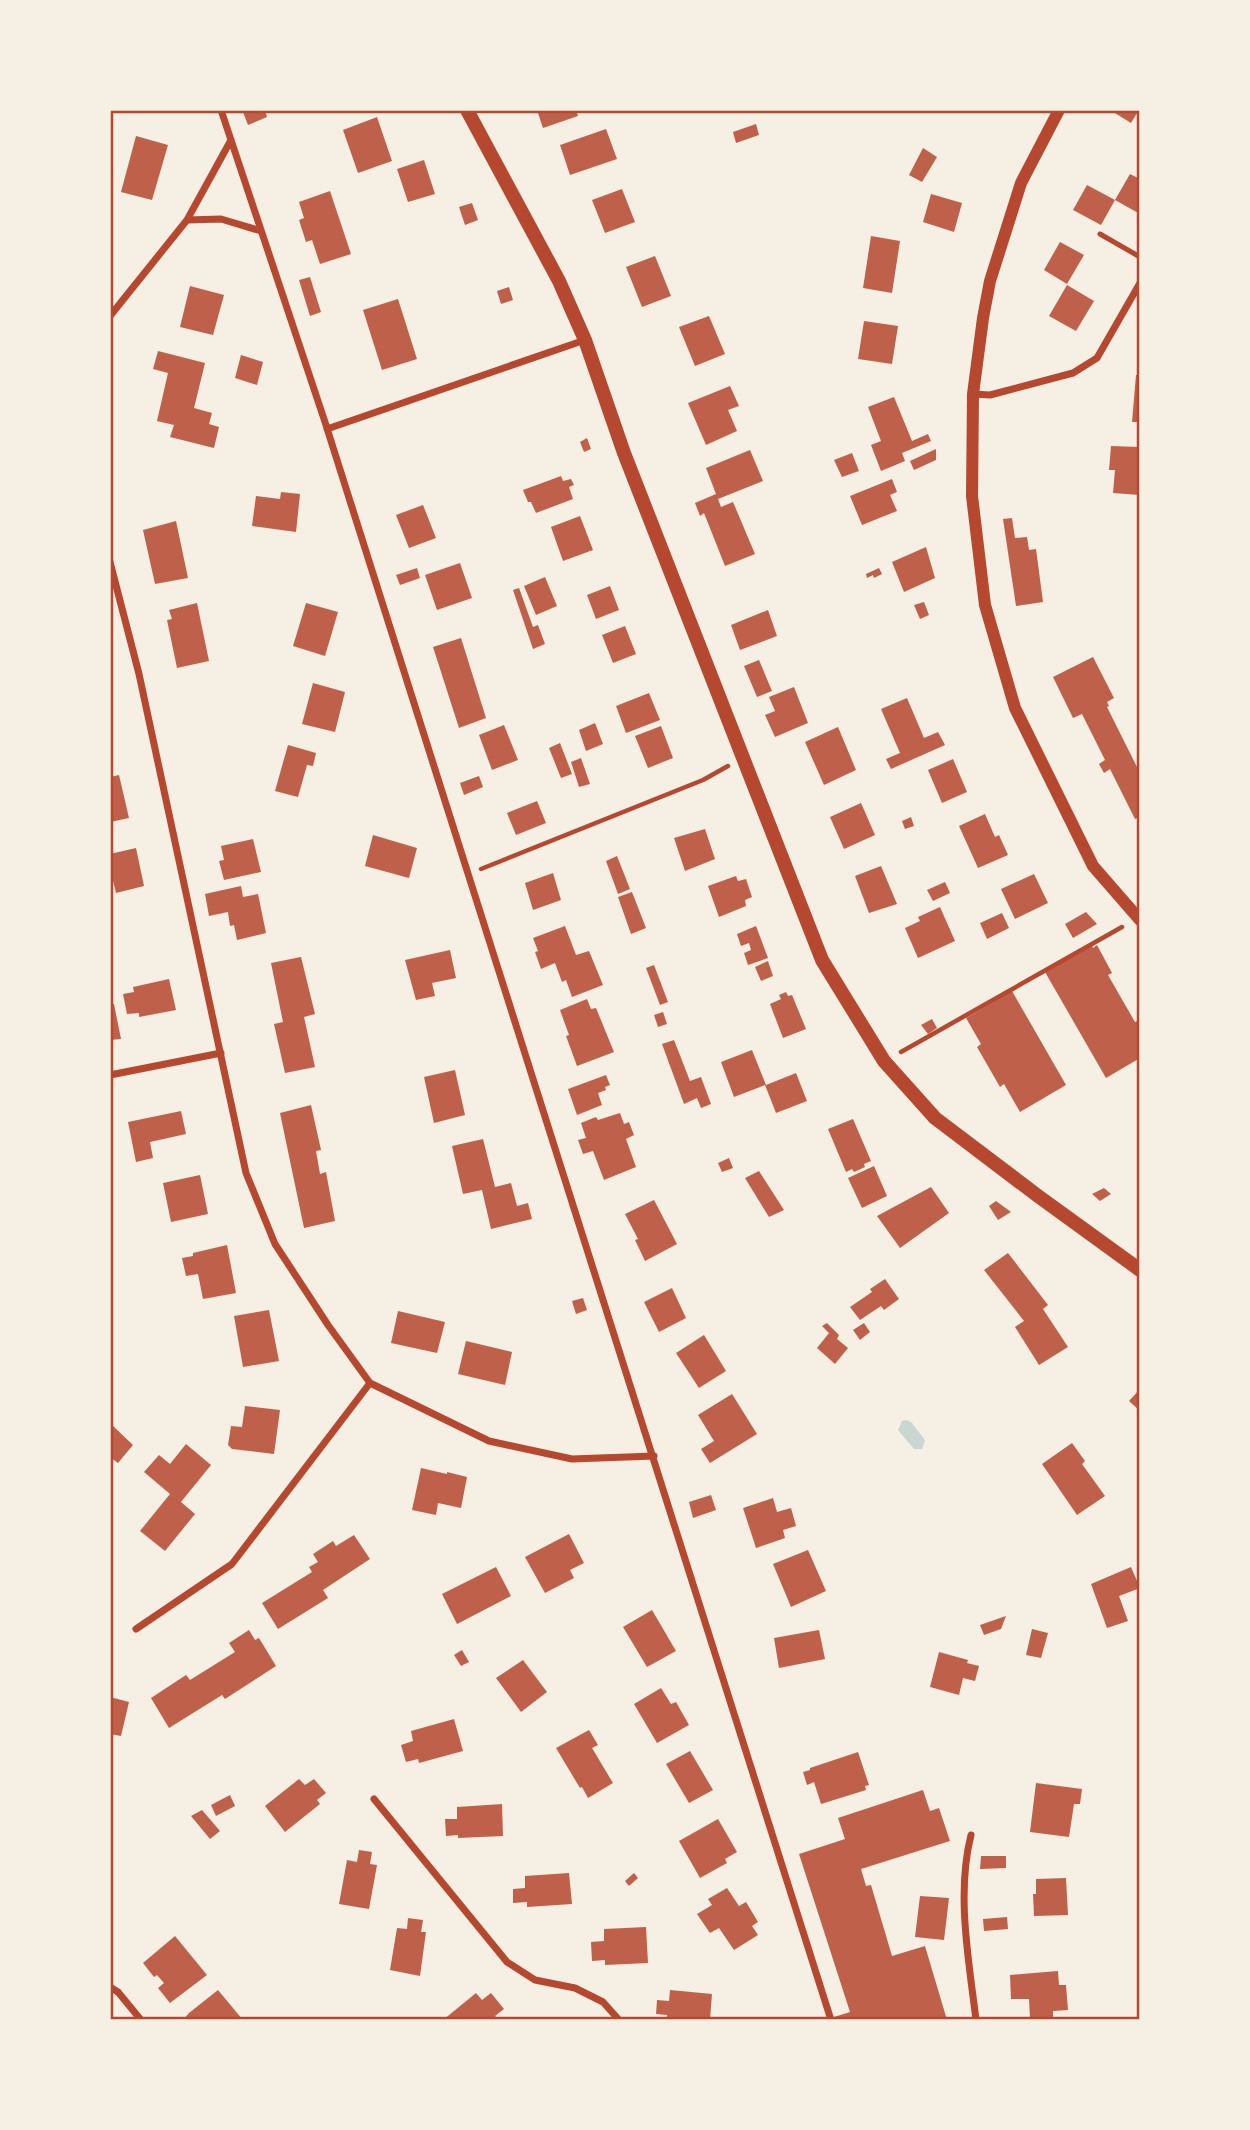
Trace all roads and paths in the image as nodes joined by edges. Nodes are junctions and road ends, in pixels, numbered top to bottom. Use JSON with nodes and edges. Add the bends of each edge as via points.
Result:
{"nodes":[{"id":1,"x":220,"y":110,"type":"edge"},
{"id":2,"x":467,"y":110,"type":"edge"},
{"id":3,"x":1059,"y":110,"type":"edge"},
{"id":4,"x":231,"y":140,"type":"junction"},
{"id":5,"x":187,"y":220,"type":"junction"},
{"id":6,"x":261,"y":231,"type":"junction"},
{"id":7,"x":1100,"y":234,"type":"dead end"},
{"id":8,"x":1140,"y":257,"type":"edge"},
{"id":9,"x":1140,"y":283,"type":"edge"},
{"id":10,"x":110,"y":316,"type":"edge"},
{"id":11,"x":585,"y":340,"type":"junction"},
{"id":12,"x":973,"y":394,"type":"junction"},
{"id":13,"x":327,"y":429,"type":"junction"},
{"id":14,"x":110,"y":562,"type":"edge"},
{"id":15,"x":744,"y":756,"type":"junction"},
{"id":16,"x":469,"y":874,"type":"junction"},
{"id":17,"x":1139,"y":919,"type":"edge"},
{"id":18,"x":221,"y":1053,"type":"junction"},
{"id":19,"x":884,"y":1061,"type":"junction"},
{"id":20,"x":110,"y":1075,"type":"edge"},
{"id":21,"x":1140,"y":1270,"type":"edge"},
{"id":22,"x":370,"y":1383,"type":"junction"},
{"id":23,"x":654,"y":1456,"type":"junction"},
{"id":24,"x":136,"y":1629,"type":"dead end"},
{"id":25,"x":374,"y":1799,"type":"dead end"},
{"id":26,"x":971,"y":1836,"type":"dead end"},
{"id":27,"x":110,"y":1987,"type":"edge"},
{"id":28,"x":141,"y":2020,"type":"edge"},
{"id":29,"x":620,"y":2020,"type":"edge"},
{"id":30,"x":831,"y":2020,"type":"edge"},
{"id":31,"x":976,"y":2020,"type":"edge"}],
"edges":[{"from":1,"to":4,"type":"street"},
{"from":2,"to":11,"type":"main road","via":[[559,281]]},
{"from":3,"to":12,"type":"street","via":[[1021,183],[990,281]]},
{"from":4,"to":5,"type":"street"},
{"from":4,"to":6,"type":"street"},
{"from":5,"to":6,"type":"street","via":[[221,219]]},
{"from":5,"to":10,"type":"street"},
{"from":6,"to":13,"type":"street"},
{"from":7,"to":8,"type":"lane"},
{"from":9,"to":12,"type":"street","via":[[1097,358],[1073,373],[990,395]]},
{"from":11,"to":13,"type":"street"},
{"from":11,"to":15,"type":"main road","via":[[624,453]]},
{"from":12,"to":17,"type":"street","via":[[972,496],[985,605],[1014,708],[1093,866]]},
{"from":13,"to":16,"type":"street"},
{"from":14,"to":18,"type":"street","via":[[139,674]]},
{"from":15,"to":16,"type":"path","via":[[703,780]]},
{"from":15,"to":19,"type":"main road","via":[[822,960]]},
{"from":16,"to":23,"type":"street"},
{"from":17,"to":19,"type":"path"},
{"from":18,"to":20,"type":"street"},
{"from":18,"to":22,"type":"street","via":[[246,1173],[275,1244]]},
{"from":19,"to":21,"type":"main road","via":[[935,1118]]},
{"from":22,"to":23,"type":"street","via":[[489,1441],[572,1459]]},
{"from":22,"to":24,"type":"street","via":[[232,1564]]},
{"from":23,"to":30,"type":"street"},
{"from":25,"to":29,"type":"street","via":[[508,1962],[535,1980],[575,1988],[603,2002]]},
{"from":26,"to":31,"type":"street","via":[[964,1860],[966,1941]]},
{"from":27,"to":28,"type":"street"}]}
